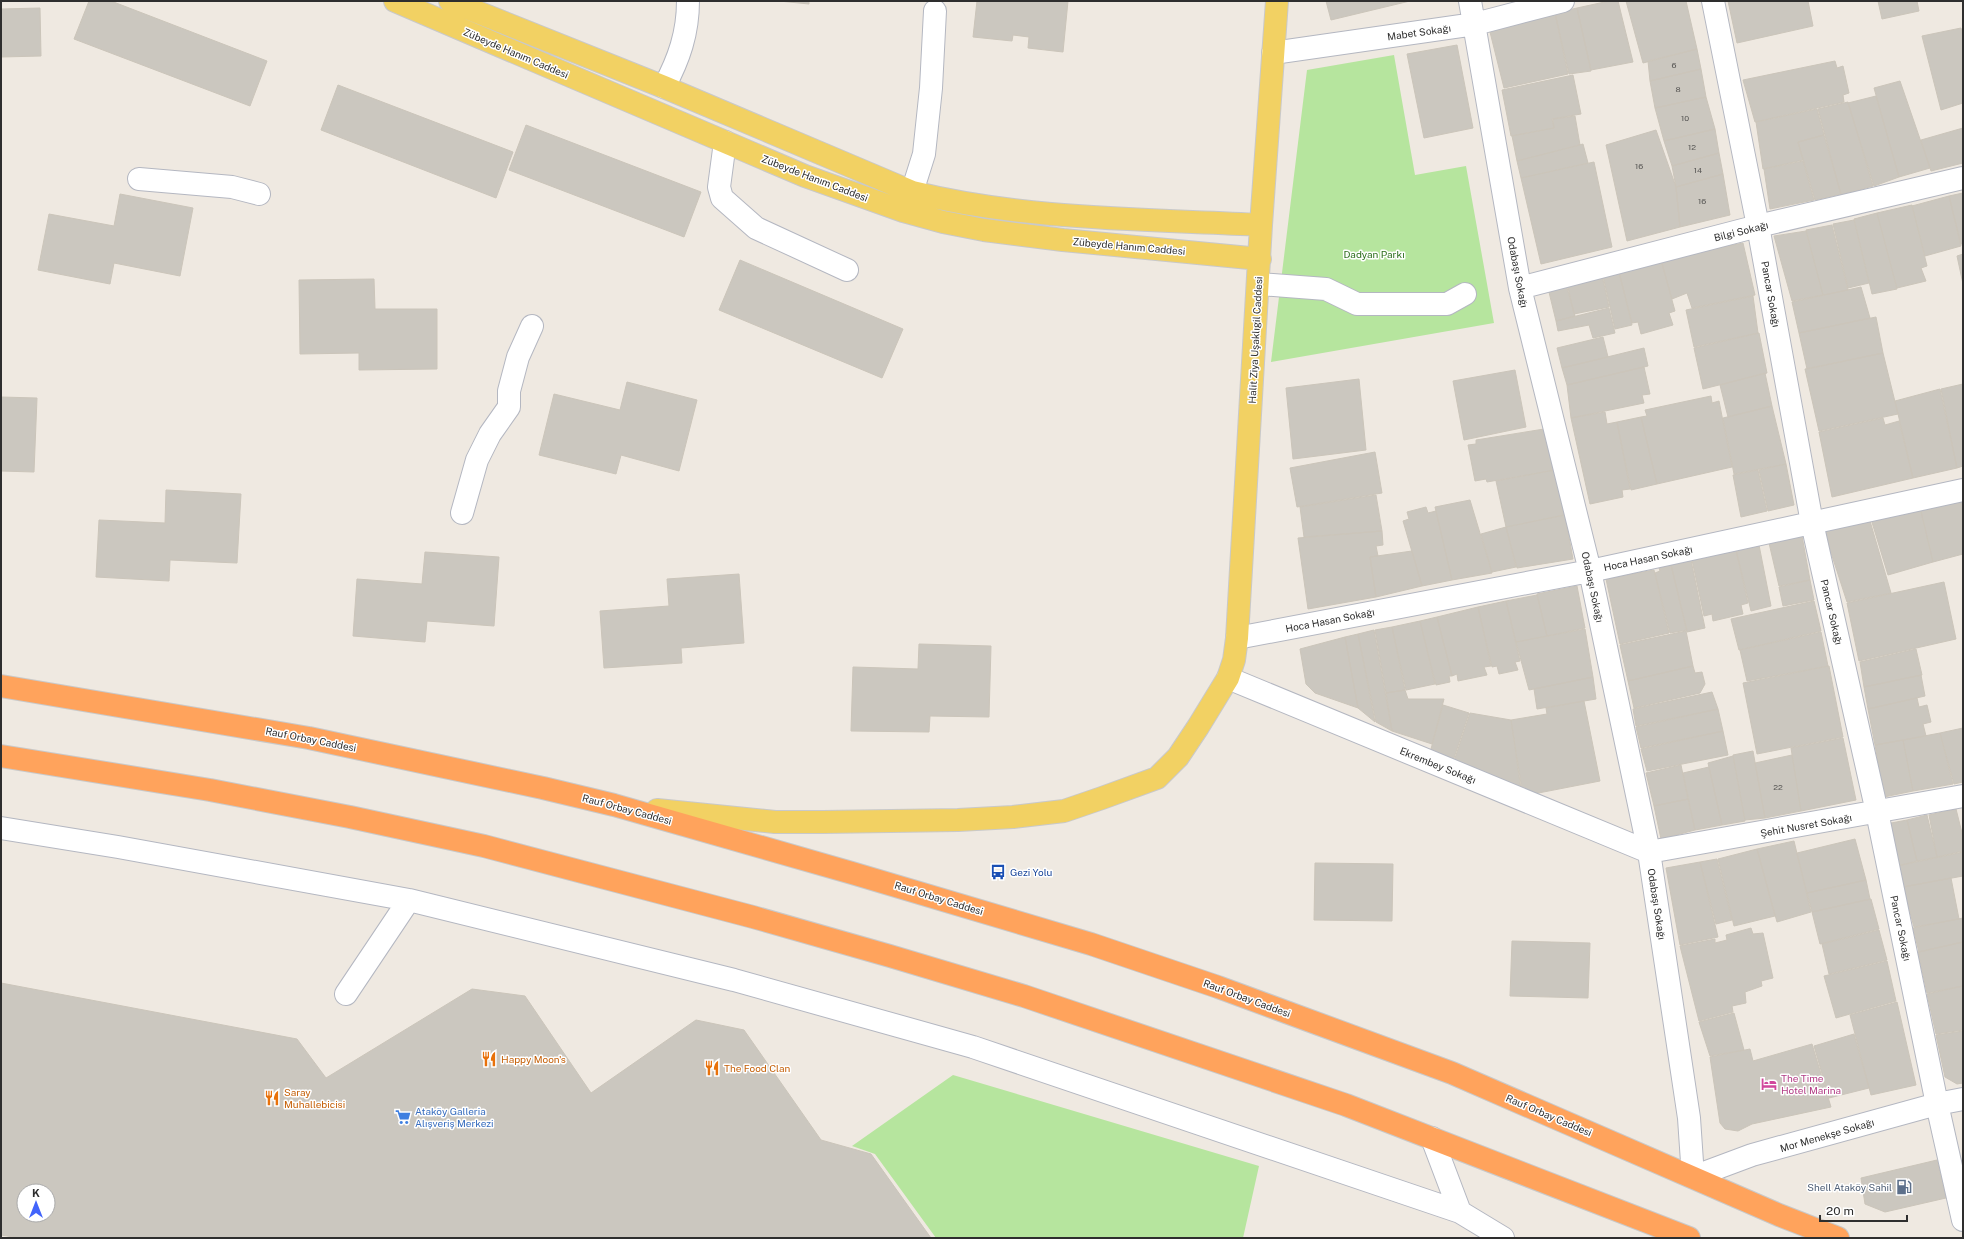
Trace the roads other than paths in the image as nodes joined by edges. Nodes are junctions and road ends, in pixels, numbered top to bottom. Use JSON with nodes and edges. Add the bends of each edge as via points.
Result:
{"nodes":[{"id":1,"x":395,"y":1,"type":"edge"},
{"id":2,"x":450,"y":1,"type":"edge"},
{"id":3,"x":688,"y":1,"type":"edge"},
{"id":4,"x":1277,"y":1,"type":"edge"},
{"id":5,"x":1470,"y":1,"type":"edge"},
{"id":6,"x":1563,"y":1,"type":"edge"},
{"id":7,"x":1713,"y":1,"type":"edge"},
{"id":8,"x":935,"y":11,"type":"dead end"},
{"id":9,"x":1474,"y":24,"type":"junction"},
{"id":10,"x":1273,"y":53,"type":"junction"},
{"id":11,"x":664,"y":87,"type":"junction"},
{"id":12,"x":725,"y":142,"type":"junction"},
{"id":13,"x":1963,"y":178,"type":"edge"},
{"id":14,"x":139,"y":180,"type":"dead end"},
{"id":15,"x":259,"y":194,"type":"dead end"},
{"id":16,"x":908,"y":202,"type":"junction"},
{"id":17,"x":1067,"y":215,"type":"junction"},
{"id":18,"x":1261,"y":225,"type":"junction"},
{"id":19,"x":1758,"y":226,"type":"junction"},
{"id":20,"x":1063,"y":240,"type":"junction"},
{"id":21,"x":1260,"y":258,"type":"junction"},
{"id":22,"x":847,"y":270,"type":"dead end"},
{"id":23,"x":1259,"y":284,"type":"junction"},
{"id":24,"x":1520,"y":288,"type":"junction"},
{"id":25,"x":1465,"y":294,"type":"dead end"},
{"id":26,"x":532,"y":326,"type":"dead end"},
{"id":27,"x":1963,"y":490,"type":"edge"},
{"id":28,"x":462,"y":513,"type":"dead end"},
{"id":29,"x":1812,"y":523,"type":"junction"},
{"id":30,"x":1590,"y":571,"type":"junction"},
{"id":31,"x":1237,"y":638,"type":"junction"},
{"id":32,"x":1228,"y":678,"type":"junction"},
{"id":33,"x":1,"y":686,"type":"edge"},
{"id":34,"x":1,"y":756,"type":"edge"},
{"id":35,"x":1963,"y":796,"type":"edge"},
{"id":36,"x":614,"y":805,"type":"junction"},
{"id":37,"x":1877,"y":812,"type":"junction"},
{"id":38,"x":1,"y":828,"type":"edge"},
{"id":39,"x":1649,"y":852,"type":"junction"},
{"id":40,"x":409,"y":900,"type":"junction"},
{"id":41,"x":346,"y":994,"type":"dead end"},
{"id":42,"x":1963,"y":1099,"type":"edge"},
{"id":43,"x":1937,"y":1104,"type":"junction"},
{"id":44,"x":1432,"y":1138,"type":"junction"},
{"id":45,"x":1693,"y":1177,"type":"junction"},
{"id":46,"x":1460,"y":1212,"type":"junction"},
{"id":47,"x":1963,"y":1220,"type":"edge"},
{"id":48,"x":1503,"y":1238,"type":"edge"},
{"id":49,"x":1689,"y":1238,"type":"edge"},
{"id":50,"x":1838,"y":1238,"type":"edge"}],
"edges":[{"from":1,"to":12,"type":"main road","name":"Zübeyde Hanım Caddesi"},
{"from":2,"to":11,"type":"main road","name":"Zübeyde Hanım Caddesi"},
{"from":3,"to":11,"type":"street","via":[[686,32]]},
{"from":4,"to":10,"type":"main road","name":"Halit Ziya Uşaklıgil Caddesi"},
{"from":5,"to":9,"type":"street","name":"Odabaşı Sokağı"},
{"from":6,"to":9,"type":"street","name":"Mabet Sokağı"},
{"from":7,"to":19,"type":"street","name":"Pancar Sokağı"},
{"from":8,"to":16,"type":"street","via":[[924,154]]},
{"from":9,"to":10,"type":"street","name":"Mabet Sokağı"},
{"from":9,"to":24,"type":"street","name":"Odabaşı Sokağı"},
{"from":10,"to":18,"type":"main road","name":"Halit Ziya Uşaklıgil Caddesi"},
{"from":11,"to":16,"type":"main road","name":"Zübeyde Hanım Caddesi"},
{"from":12,"to":16,"type":"main road","name":"Zübeyde Hanım Caddesi","via":[[805,176]]},
{"from":12,"to":22,"type":"street","via":[[719,187],[722,198],[756,228]]},
{"from":13,"to":19,"type":"street","name":"Bilgi Sokağı"},
{"from":14,"to":15,"type":"street","via":[[232,187]]},
{"from":16,"to":17,"type":"main road","name":"Zübeyde Hanım Caddesi","via":[[975,205]]},
{"from":16,"to":20,"type":"main road","name":"Zübeyde Hanım Caddesi","via":[[943,222]]},
{"from":17,"to":18,"type":"main road","name":"Zübeyde Hanım Caddesi"},
{"from":17,"to":20,"type":"main road"},
{"from":18,"to":21,"type":"main road","name":"Halit Ziya Uşaklıgil Caddesi"},
{"from":19,"to":24,"type":"street","name":"Bilgi Sokağı"},
{"from":19,"to":29,"type":"street","name":"Pancar Sokağı"},
{"from":20,"to":21,"type":"main road","name":"Zübeyde Hanım Caddesi"},
{"from":21,"to":23,"type":"main road","name":"Halit Ziya Uşaklıgil Caddesi"},
{"from":23,"to":25,"type":"street","via":[[1326,289],[1357,304],[1447,304]]},
{"from":23,"to":31,"type":"main road","name":"Halit Ziya Uşaklıgil Caddesi"},
{"from":24,"to":30,"type":"street","name":"Odabaşı Sokağı"},
{"from":26,"to":28,"type":"street","via":[[518,356],[509,391],[509,407],[490,434],[477,460]]},
{"from":27,"to":29,"type":"street","name":"Hoca Hasan Sokağı"},
{"from":29,"to":30,"type":"street","name":"Hoca Hasan Sokağı"},
{"from":29,"to":37,"type":"street","name":"Pancar Sokağı"},
{"from":30,"to":31,"type":"street","name":"Hoca Hasan Sokağı"},
{"from":30,"to":39,"type":"street","name":"Odabaşı Sokağı"},
{"from":31,"to":32,"type":"main road","name":"Halit Ziya Uşaklıgil Caddesi"},
{"from":32,"to":36,"type":"main road","name":"Halit Ziya Uşaklıgil Caddesi","via":[[1182,751],[1156,778],[1064,810],[1013,817],[958,820],[782,822]]},
{"from":32,"to":39,"type":"street","name":"Ekrembey Sokağı"},
{"from":33,"to":36,"type":"highway","name":"Rauf Orbay Caddesi","via":[[317,740],[465,770]]},
{"from":34,"to":44,"type":"highway","via":[[210,790],[350,817],[484,846],[753,917],[1024,996]]},
{"from":35,"to":37,"type":"street","name":"Şehit Nusret Sokağı"},
{"from":36,"to":45,"type":"highway","name":"Rauf Orbay Caddesi","via":[[1091,944],[1218,987],[1452,1073]]},
{"from":37,"to":39,"type":"street","name":"Şehit Nusret Sokağı"},
{"from":37,"to":43,"type":"street","name":"Pancar Sokağı"},
{"from":38,"to":40,"type":"street"},
{"from":39,"to":45,"type":"street","name":"Odabaşı Sokağı","via":[[1689,1118]]},
{"from":40,"to":41,"type":"street"},
{"from":40,"to":46,"type":"street","via":[[734,980],[973,1047]]},
{"from":42,"to":43,"type":"street","name":"Mor Menekşe Sokağı"},
{"from":43,"to":45,"type":"street","name":"Mor Menekşe Sokağı","via":[[1752,1155]]},
{"from":43,"to":47,"type":"street","name":"Pancar Sokağı"},
{"from":44,"to":46,"type":"street"},
{"from":44,"to":49,"type":"highway"},
{"from":45,"to":50,"type":"highway","name":"Rauf Orbay Caddesi"},
{"from":46,"to":48,"type":"street"}]}
